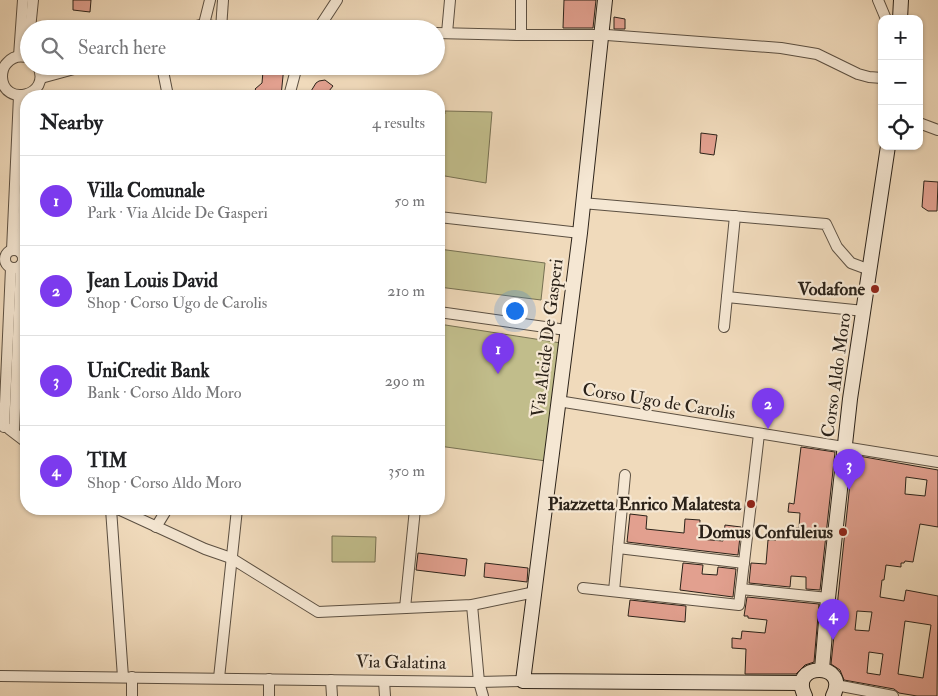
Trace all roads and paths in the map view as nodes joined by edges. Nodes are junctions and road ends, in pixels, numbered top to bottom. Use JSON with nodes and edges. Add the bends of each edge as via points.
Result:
{"nodes":[{"id":1,"x":23,"y":0,"type":"edge"},
{"id":2,"x":33,"y":0,"type":"edge"},
{"id":3,"x":210,"y":0,"type":"edge"},
{"id":4,"x":223,"y":0,"type":"edge"},
{"id":5,"x":337,"y":0,"type":"edge"},
{"id":6,"x":450,"y":0,"type":"edge"},
{"id":7,"x":521,"y":0,"type":"edge"},
{"id":8,"x":606,"y":0,"type":"edge"},
{"id":9,"x":878,"y":0,"type":"edge"},
{"id":10,"x":901,"y":0,"type":"edge"},
{"id":11,"x":884,"y":15,"type":"edge"},
{"id":12,"x":900,"y":15,"type":"edge"},
{"id":13,"x":24,"y":20,"type":"edge"},
{"id":14,"x":31,"y":20,"type":"edge"},
{"id":15,"x":205,"y":20,"type":"edge"},
{"id":16,"x":222,"y":20,"type":"edge"},
{"id":17,"x":324,"y":20,"type":"edge"},
{"id":18,"x":445,"y":21,"type":"edge"},
{"id":19,"x":445,"y":33,"type":"edge"},
{"id":20,"x":602,"y":34,"type":"junction"},
{"id":21,"x":521,"y":35,"type":"junction"},
{"id":22,"x":20,"y":57,"type":"edge"},
{"id":23,"x":2,"y":68,"type":"edge"},
{"id":24,"x":39,"y":75,"type":"edge"},
{"id":25,"x":164,"y":75,"type":"edge"},
{"id":26,"x":289,"y":75,"type":"edge"},
{"id":27,"x":295,"y":75,"type":"edge"},
{"id":28,"x":878,"y":77,"type":"edge"},
{"id":29,"x":3,"y":89,"type":"edge"},
{"id":30,"x":35,"y":90,"type":"edge"},
{"id":31,"x":167,"y":90,"type":"edge"},
{"id":32,"x":289,"y":90,"type":"edge"},
{"id":33,"x":291,"y":90,"type":"edge"},
{"id":34,"x":19,"y":96,"type":"joint"},
{"id":35,"x":923,"y":126,"type":"edge"},
{"id":36,"x":938,"y":130,"type":"edge"},
{"id":37,"x":887,"y":150,"type":"edge"},
{"id":38,"x":582,"y":203,"type":"junction"},
{"id":39,"x":20,"y":212,"type":"edge"},
{"id":40,"x":735,"y":216,"type":"junction"},
{"id":41,"x":445,"y":218,"type":"edge"},
{"id":42,"x":580,"y":234,"type":"junction"},
{"id":43,"x":15,"y":259,"type":"edge"},
{"id":44,"x":870,"y":270,"type":"junction"},
{"id":45,"x":727,"y":297,"type":"junction"},
{"id":46,"x":864,"y":311,"type":"junction"},
{"id":47,"x":445,"y":313,"type":"edge"},
{"id":48,"x":724,"y":327,"type":"dead end"},
{"id":49,"x":566,"y":330,"type":"junction"},
{"id":50,"x":558,"y":401,"type":"junction"},
{"id":51,"x":2,"y":427,"type":"edge"},
{"id":52,"x":14,"y":432,"type":"junction"},
{"id":53,"x":759,"y":434,"type":"junction"},
{"id":54,"x":20,"y":437,"type":"edge"},
{"id":55,"x":844,"y":448,"type":"junction"},
{"id":56,"x":938,"y":462,"type":"edge"},
{"id":57,"x":625,"y":475,"type":"dead end"},
{"id":58,"x":112,"y":515,"type":"edge"},
{"id":59,"x":131,"y":515,"type":"edge"},
{"id":60,"x":163,"y":515,"type":"edge"},
{"id":61,"x":236,"y":515,"type":"edge"},
{"id":62,"x":414,"y":515,"type":"edge"},
{"id":63,"x":156,"y":527,"type":"junction"},
{"id":64,"x":618,"y":548,"type":"junction"},
{"id":65,"x":231,"y":558,"type":"junction"},
{"id":66,"x":744,"y":563,"type":"junction"},
{"id":67,"x":583,"y":588,"type":"dead end"},
{"id":68,"x":741,"y":589,"type":"junction"},
{"id":69,"x":614,"y":591,"type":"junction"},
{"id":70,"x":535,"y":592,"type":"junction"},
{"id":71,"x":828,"y":598,"type":"junction"},
{"id":72,"x":472,"y":605,"type":"junction"},
{"id":73,"x":405,"y":608,"type":"junction"},
{"id":74,"x":822,"y":669,"type":"junction"},
{"id":75,"x":0,"y":676,"type":"edge"},
{"id":76,"x":127,"y":677,"type":"junction"},
{"id":77,"x":219,"y":678,"type":"junction"},
{"id":78,"x":269,"y":679,"type":"junction"},
{"id":79,"x":331,"y":680,"type":"junction"},
{"id":80,"x":384,"y":681,"type":"junction"},
{"id":81,"x":523,"y":681,"type":"junction"},
{"id":82,"x":479,"y":682,"type":"junction"},
{"id":83,"x":804,"y":690,"type":"edge"},
{"id":84,"x":835,"y":690,"type":"edge"},
{"id":85,"x":132,"y":696,"type":"edge"},
{"id":86,"x":269,"y":696,"type":"edge"},
{"id":87,"x":332,"y":696,"type":"edge"},
{"id":88,"x":385,"y":696,"type":"edge"},
{"id":89,"x":483,"y":696,"type":"edge"},
{"id":90,"x":893,"y":696,"type":"edge"}],
"edges":[{"from":1,"to":13,"type":"street"},
{"from":2,"to":14,"type":"street"},
{"from":3,"to":15,"type":"street"},
{"from":4,"to":16,"type":"street"},
{"from":5,"to":17,"type":"street"},
{"from":6,"to":18,"type":"street"},
{"from":7,"to":21,"type":"street"},
{"from":8,"to":20,"type":"main road","name":"Via Alcide De Gasperi"},
{"from":9,"to":11,"type":"street"},
{"from":10,"to":12,"type":"main road"},
{"from":19,"to":21,"type":"street"},
{"from":20,"to":21,"type":"street"},
{"from":20,"to":28,"type":"street","via":[[806,51],[858,74]]},
{"from":20,"to":38,"type":"main road","name":"Via Alcide De Gasperi"},
{"from":22,"to":23,"type":"street","via":[[13,58]]},
{"from":23,"to":29,"type":"street"},
{"from":24,"to":30,"type":"street"},
{"from":25,"to":31,"type":"street"},
{"from":26,"to":32,"type":"street"},
{"from":27,"to":33,"type":"street"},
{"from":29,"to":34,"type":"street"},
{"from":34,"to":43,"type":"street"},
{"from":35,"to":36,"type":"street"},
{"from":37,"to":44,"type":"main road","name":"Corso Aldo Moro"},
{"from":38,"to":40,"type":"street"},
{"from":38,"to":42,"type":"main road","name":"Via Alcide De Gasperi"},
{"from":39,"to":43,"type":"street"},
{"from":40,"to":44,"type":"street","via":[[826,224],[851,264]]},
{"from":40,"to":45,"type":"street"},
{"from":41,"to":42,"type":"street"},
{"from":42,"to":49,"type":"main road","name":"Via Alcide De Gasperi"},
{"from":43,"to":51,"type":"street"},
{"from":43,"to":52,"type":"street"},
{"from":44,"to":46,"type":"main road","name":"Corso Aldo Moro"},
{"from":45,"to":46,"type":"street"},
{"from":45,"to":48,"type":"street"},
{"from":46,"to":55,"type":"main road","name":"Corso Aldo Moro"},
{"from":47,"to":49,"type":"street"},
{"from":49,"to":50,"type":"main road","name":"Via Alcide De Gasperi"},
{"from":50,"to":53,"type":"street","name":"Corso Ugo de Carolis"},
{"from":50,"to":70,"type":"main road","name":"Via Alcide De Gasperi"},
{"from":51,"to":52,"type":"street"},
{"from":52,"to":54,"type":"street"},
{"from":53,"to":55,"type":"street","name":"Corso Ugo de Carolis"},
{"from":53,"to":66,"type":"street"},
{"from":55,"to":56,"type":"street","name":"Corso Ugo de Carolis"},
{"from":55,"to":71,"type":"main road","name":"Corso Aldo Moro"},
{"from":57,"to":64,"type":"street"},
{"from":58,"to":76,"type":"street"},
{"from":59,"to":63,"type":"street"},
{"from":60,"to":63,"type":"street"},
{"from":61,"to":65,"type":"street"},
{"from":62,"to":73,"type":"street"},
{"from":63,"to":65,"type":"street"},
{"from":64,"to":66,"type":"street"},
{"from":64,"to":69,"type":"street"},
{"from":65,"to":73,"type":"street","via":[[318,612]]},
{"from":65,"to":77,"type":"street"},
{"from":66,"to":68,"type":"street"},
{"from":67,"to":69,"type":"street"},
{"from":68,"to":69,"type":"street","via":[[739,605]]},
{"from":68,"to":71,"type":"street"},
{"from":70,"to":72,"type":"street"},
{"from":70,"to":81,"type":"main road","name":"Via Alcide De Gasperi"},
{"from":71,"to":74,"type":"main road","name":"Corso Aldo Moro"},
{"from":72,"to":73,"type":"street"},
{"from":72,"to":82,"type":"street"},
{"from":74,"to":83,"type":"main road","via":[[807,674]]},
{"from":74,"to":84,"type":"main road","via":[[832,675]]},
{"from":75,"to":76,"type":"street","name":"Via Galatina"},
{"from":76,"to":77,"type":"street","name":"Via Galatina"},
{"from":76,"to":85,"type":"street"},
{"from":77,"to":78,"type":"street","name":"Via Galatina"},
{"from":78,"to":79,"type":"street","name":"Via Galatina"},
{"from":78,"to":86,"type":"street"},
{"from":79,"to":80,"type":"street","name":"Via Galatina"},
{"from":79,"to":87,"type":"street"},
{"from":80,"to":82,"type":"street","name":"Via Galatina"},
{"from":80,"to":88,"type":"street"},
{"from":81,"to":82,"type":"street","name":"Via Galatina"},
{"from":81,"to":83,"type":"main road","name":"Via Galatina"},
{"from":82,"to":89,"type":"street"},
{"from":84,"to":90,"type":"street"}]}
